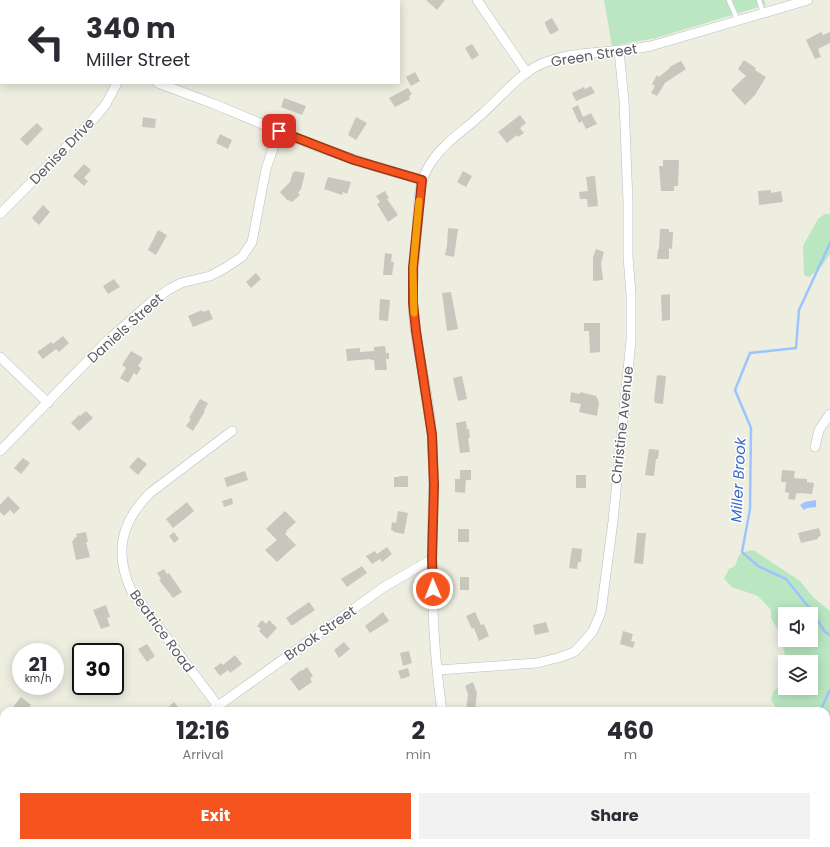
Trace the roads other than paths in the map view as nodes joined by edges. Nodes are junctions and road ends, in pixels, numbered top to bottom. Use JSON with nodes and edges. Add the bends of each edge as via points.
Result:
{"nodes":[{"id":1,"x":477,"y":0,"type":"edge"},
{"id":2,"x":729,"y":0,"type":"edge"},
{"id":3,"x":759,"y":0,"type":"edge"},
{"id":4,"x":808,"y":0,"type":"edge"},
{"id":5,"x":762,"y":13,"type":"junction"},
{"id":6,"x":738,"y":20,"type":"junction"},
{"id":7,"x":619,"y":51,"type":"junction"},
{"id":8,"x":527,"y":73,"type":"junction"},
{"id":9,"x":116,"y":84,"type":"edge"},
{"id":10,"x":161,"y":84,"type":"edge"},
{"id":11,"x":279,"y":131,"type":"junction"},
{"id":12,"x":422,"y":180,"type":"junction"},
{"id":13,"x":0,"y":214,"type":"edge"},
{"id":14,"x":0,"y":357,"type":"edge"},
{"id":15,"x":48,"y":403,"type":"junction"},
{"id":16,"x":830,"y":414,"type":"edge"},
{"id":17,"x":232,"y":431,"type":"dead end"},
{"id":18,"x":814,"y":447,"type":"dead end"},
{"id":19,"x":0,"y":451,"type":"edge"},
{"id":20,"x":432,"y":559,"type":"junction"},
{"id":21,"x":438,"y":670,"type":"junction"},
{"id":22,"x":214,"y":707,"type":"edge"},
{"id":23,"x":218,"y":707,"type":"edge"},
{"id":24,"x":442,"y":707,"type":"edge"}],
"edges":[{"from":1,"to":8,"type":"street"},
{"from":2,"to":6,"type":"lane"},
{"from":3,"to":5,"type":"lane"},
{"from":4,"to":5,"type":"street","name":"Green Street"},
{"from":5,"to":6,"type":"street","name":"Green Street"},
{"from":6,"to":7,"type":"street","name":"Green Street","via":[[651,46]]},
{"from":7,"to":8,"type":"street","name":"Green Street","via":[[564,57],[544,63]]},
{"from":7,"to":21,"type":"street","name":"Christine Avenue","via":[[628,202],[631,340],[601,612],[593,631],[581,645],[574,652],[561,657],[537,663]]},
{"from":8,"to":12,"type":"street","name":"Green Street","via":[[434,158]]},
{"from":9,"to":13,"type":"street","name":"Denise Drive","via":[[106,104],[91,122]]},
{"from":10,"to":11,"type":"street"},
{"from":11,"to":12,"type":"street","via":[[354,160]]},
{"from":11,"to":15,"type":"street","name":"Daniels Street","via":[[266,170],[252,242],[245,254],[226,268],[210,276],[182,283],[151,302],[108,340]]},
{"from":12,"to":20,"type":"street","via":[[413,268],[413,303],[432,435]]},
{"from":14,"to":15,"type":"street"},
{"from":15,"to":19,"type":"street","name":"Daniels Street"},
{"from":16,"to":18,"type":"street","via":[[819,430]]},
{"from":17,"to":22,"type":"street","name":"Beatrice Road","via":[[141,502],[125,529],[122,548],[125,574],[131,590]]},
{"from":20,"to":21,"type":"street"},
{"from":20,"to":23,"type":"street","name":"Brook Street","via":[[384,587]]},
{"from":21,"to":24,"type":"street"}]}
